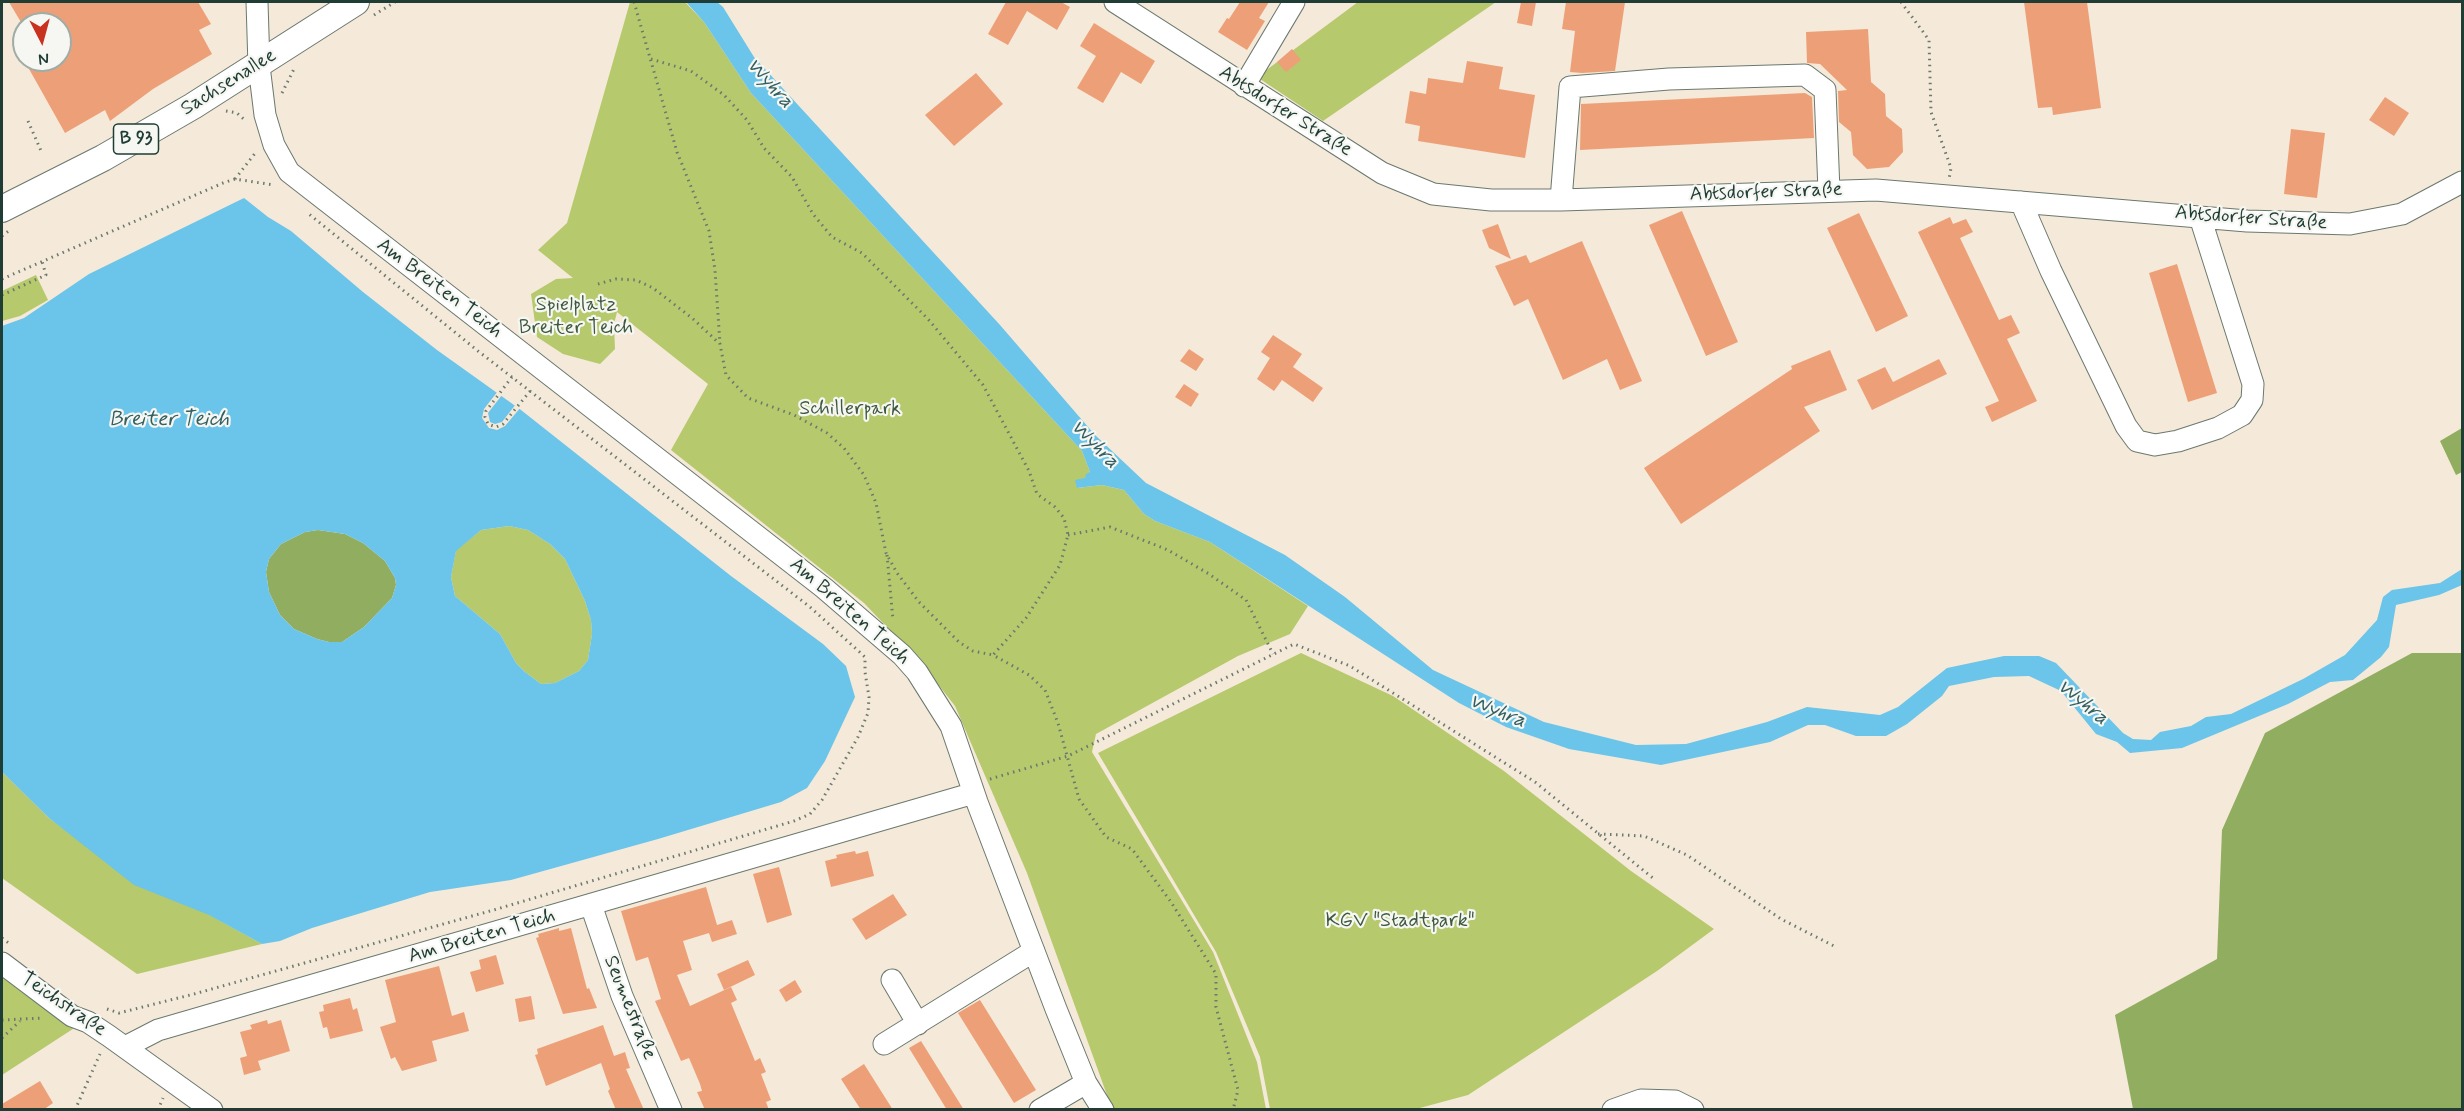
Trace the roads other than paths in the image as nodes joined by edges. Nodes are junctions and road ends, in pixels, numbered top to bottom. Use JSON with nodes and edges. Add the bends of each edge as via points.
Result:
{"nodes":[{"id":1,"x":257,"y":2,"type":"edge"},
{"id":2,"x":1115,"y":2,"type":"edge"},
{"id":3,"x":1294,"y":2,"type":"edge"},
{"id":4,"x":362,"y":11,"type":"edge"},
{"id":5,"x":259,"y":66,"type":"junction"},
{"id":6,"x":1244,"y":86,"type":"junction"},
{"id":7,"x":2463,"y":182,"type":"edge"},
{"id":8,"x":1829,"y":191,"type":"junction"},
{"id":9,"x":1561,"y":200,"type":"junction"},
{"id":10,"x":2021,"y":202,"type":"junction"},
{"id":11,"x":2,"y":209,"type":"edge"},
{"id":12,"x":2200,"y":217,"type":"junction"},
{"id":13,"x":972,"y":789,"type":"junction"},
{"id":14,"x":591,"y":905,"type":"junction"},
{"id":15,"x":1034,"y":951,"type":"junction"},
{"id":16,"x":6,"y":954,"type":"edge"},
{"id":17,"x":892,"y":980,"type":"dead end"},
{"id":18,"x":918,"y":1024,"type":"junction"},
{"id":19,"x":117,"y":1041,"type":"junction"},
{"id":20,"x":884,"y":1044,"type":"dead end"},
{"id":21,"x":1086,"y":1083,"type":"junction"},
{"id":22,"x":212,"y":1110,"type":"edge"},
{"id":23,"x":671,"y":1110,"type":"edge"},
{"id":24,"x":1040,"y":1110,"type":"edge"},
{"id":25,"x":1103,"y":1110,"type":"edge"},
{"id":26,"x":1613,"y":1110,"type":"edge"},
{"id":27,"x":1693,"y":1110,"type":"edge"}],
"edges":[{"from":1,"to":5,"type":"street","name":"Am Breiten Teich"},
{"from":2,"to":6,"type":"street","name":"Abtsdorfer Straße"},
{"from":3,"to":6,"type":"street"},
{"from":4,"to":5,"type":"main road","name":"Sachsenallee","number":"B 93"},
{"from":5,"to":11,"type":"main road","name":"Sachsenallee","number":"B 93","via":[[103,158]]},
{"from":5,"to":13,"type":"street","name":"Am Breiten Teich","via":[[265,116],[274,145],[289,172],[824,588],[902,655],[951,726]]},
{"from":6,"to":9,"type":"street","name":"Abtsdorfer Straße","via":[[1382,173],[1433,194],[1491,200]]},
{"from":7,"to":12,"type":"street","name":"Abtsdorfer Straße","via":[[2402,214],[2350,224]]},
{"from":8,"to":9,"type":"street","name":"Abtsdorfer Straße"},
{"from":8,"to":9,"type":"street","via":[[1825,90],[1805,75],[1669,79],[1569,87]]},
{"from":8,"to":10,"type":"street","name":"Abtsdorfer Straße","via":[[1876,190]]},
{"from":10,"to":12,"type":"street","name":"Abtsdorfer Straße"},
{"from":10,"to":12,"type":"street","via":[[2126,426],[2136,441],[2156,445],[2218,428],[2242,415],[2252,400],[2253,384]]},
{"from":13,"to":14,"type":"street","name":"Am Breiten Teich"},
{"from":13,"to":15,"type":"street"},
{"from":14,"to":19,"type":"street","name":"Am Breiten Teich"},
{"from":14,"to":23,"type":"street","name":"Seumestraße","via":[[622,996]]},
{"from":15,"to":18,"type":"street"},
{"from":15,"to":21,"type":"street"},
{"from":16,"to":19,"type":"street","name":"Teichstraße","via":[[72,1016]]},
{"from":17,"to":18,"type":"street"},
{"from":18,"to":20,"type":"street"},
{"from":19,"to":22,"type":"street","name":"Teichstraße"},
{"from":21,"to":24,"type":"street"},
{"from":21,"to":25,"type":"street"},
{"from":26,"to":27,"type":"street","via":[[1641,1100],[1675,1101]]}]}
